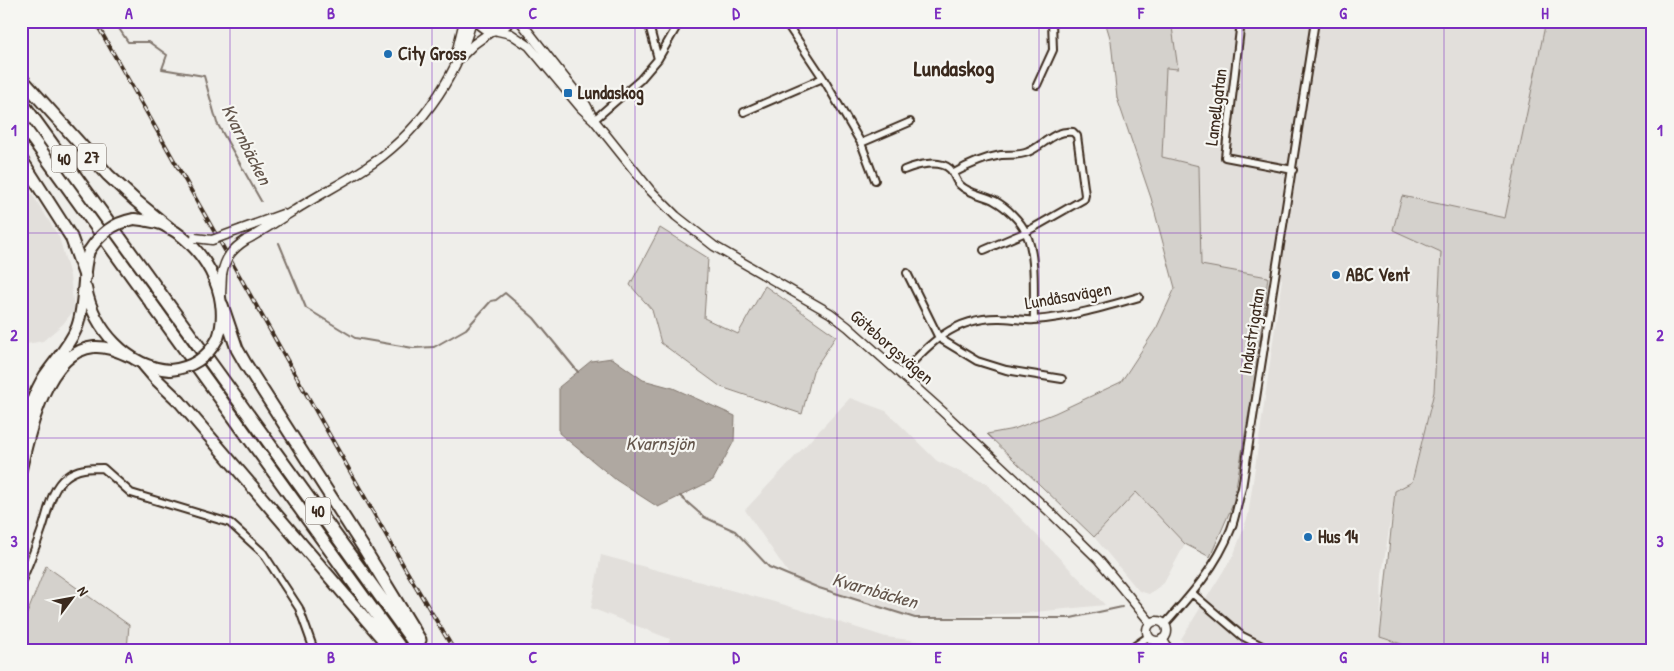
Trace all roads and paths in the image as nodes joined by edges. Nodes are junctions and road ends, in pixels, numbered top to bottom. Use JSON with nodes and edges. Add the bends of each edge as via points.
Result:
{"nodes":[{"id":1,"x":464,"y":21,"type":"edge"},
{"id":2,"x":472,"y":21,"type":"edge"},
{"id":3,"x":476,"y":21,"type":"edge"},
{"id":4,"x":510,"y":21,"type":"edge"},
{"id":5,"x":520,"y":21,"type":"edge"},
{"id":6,"x":648,"y":21,"type":"edge"},
{"id":7,"x":680,"y":21,"type":"edge"},
{"id":8,"x":786,"y":21,"type":"edge"},
{"id":9,"x":1052,"y":21,"type":"edge"},
{"id":10,"x":1241,"y":21,"type":"edge"},
{"id":11,"x":1315,"y":21,"type":"edge"},
{"id":12,"x":495,"y":31,"type":"junction"},
{"id":13,"x":460,"y":57,"type":"junction"},
{"id":14,"x":658,"y":59,"type":"junction"},
{"id":15,"x":453,"y":70,"type":"junction"},
{"id":16,"x":21,"y":78,"type":"edge"},
{"id":17,"x":823,"y":78,"type":"junction"},
{"id":18,"x":1037,"y":85,"type":"dead end"},
{"id":19,"x":21,"y":101,"type":"edge"},
{"id":20,"x":744,"y":112,"type":"dead end"},
{"id":21,"x":594,"y":120,"type":"junction"},
{"id":22,"x":910,"y":122,"type":"dead end"},
{"id":23,"x":21,"y":123,"type":"edge"},
{"id":24,"x":861,"y":143,"type":"junction"},
{"id":25,"x":21,"y":159,"type":"edge"},
{"id":26,"x":904,"y":170,"type":"dead end"},
{"id":27,"x":1293,"y":170,"type":"junction"},
{"id":28,"x":954,"y":173,"type":"junction"},
{"id":29,"x":875,"y":180,"type":"dead end"},
{"id":30,"x":294,"y":210,"type":"junction"},
{"id":31,"x":169,"y":228,"type":"junction"},
{"id":32,"x":1026,"y":232,"type":"junction"},
{"id":33,"x":180,"y":236,"type":"junction"},
{"id":34,"x":984,"y":250,"type":"dead end"},
{"id":35,"x":907,"y":273,"type":"dead end"},
{"id":36,"x":84,"y":279,"type":"junction"},
{"id":37,"x":1139,"y":297,"type":"dead end"},
{"id":38,"x":221,"y":301,"type":"junction"},
{"id":39,"x":1034,"y":320,"type":"junction"},
{"id":40,"x":938,"y":338,"type":"junction"},
{"id":41,"x":131,"y":357,"type":"junction"},
{"id":42,"x":144,"y":365,"type":"junction"},
{"id":43,"x":901,"y":375,"type":"junction"},
{"id":44,"x":1062,"y":379,"type":"dead end"},
{"id":45,"x":21,"y":436,"type":"edge"},
{"id":46,"x":21,"y":469,"type":"edge"},
{"id":47,"x":21,"y":583,"type":"edge"},
{"id":48,"x":1193,"y":594,"type":"junction"},
{"id":49,"x":1150,"y":622,"type":"junction"},
{"id":50,"x":1165,"y":624,"type":"junction"},
{"id":51,"x":1148,"y":637,"type":"junction"},
{"id":52,"x":1162,"y":639,"type":"junction"},
{"id":53,"x":314,"y":650,"type":"edge"},
{"id":54,"x":392,"y":650,"type":"edge"},
{"id":55,"x":402,"y":650,"type":"edge"},
{"id":56,"x":419,"y":650,"type":"edge"},
{"id":57,"x":426,"y":650,"type":"edge"},
{"id":58,"x":1129,"y":650,"type":"edge"},
{"id":59,"x":1169,"y":650,"type":"edge"},
{"id":60,"x":1270,"y":650,"type":"edge"}],
"edges":[{"from":1,"to":15,"type":"street"},
{"from":2,"to":13,"type":"street"},
{"from":3,"to":12,"type":"street","name":"Göteborgsvägen","via":[[482,28]]},
{"from":4,"to":12,"type":"street","via":[[506,27]]},
{"from":5,"to":21,"type":"street","name":"Göteborgsvägen","via":[[586,104]]},
{"from":6,"to":14,"type":"street"},
{"from":7,"to":14,"type":"street"},
{"from":8,"to":17,"type":"street"},
{"from":9,"to":18,"type":"street","via":[[1053,50]]},
{"from":10,"to":27,"type":"street","name":"Lamellgatan","via":[[1224,157]]},
{"from":11,"to":27,"type":"street","name":"Industrigatan"},
{"from":12,"to":13,"type":"street"},
{"from":12,"to":21,"type":"street","name":"Göteborgsvägen","via":[[517,37],[529,46]]},
{"from":13,"to":15,"type":"street"},
{"from":14,"to":21,"type":"street","via":[[640,80]]},
{"from":15,"to":30,"type":"street","via":[[430,107],[406,136],[365,169]]},
{"from":16,"to":31,"type":"highway","number":"27","via":[[121,188]]},
{"from":17,"to":20,"type":"street"},
{"from":17,"to":24,"type":"street"},
{"from":19,"to":56,"type":"highway","number":"40"},
{"from":21,"to":43,"type":"street","name":"Göteborgsvägen","via":[[656,197],[693,231],[830,313]]},
{"from":22,"to":24,"type":"street"},
{"from":23,"to":55,"type":"highway","number":"40"},
{"from":24,"to":29,"type":"street"},
{"from":25,"to":36,"type":"highway","number":"27","via":[[71,237]]},
{"from":26,"to":28,"type":"street","via":[[914,165],[942,164]]},
{"from":27,"to":48,"type":"street","name":"Industrigatan","via":[[1242,488],[1221,552]]},
{"from":28,"to":32,"type":"street","via":[[960,186],[995,201],[1012,214]]},
{"from":28,"to":32,"type":"street","via":[[984,159],[1028,153],[1062,132],[1075,133],[1084,199]]},
{"from":30,"to":33,"type":"street","bridge":true,"via":[[212,240]]},
{"from":30,"to":38,"type":"street","bridge":true,"via":[[238,245],[228,256],[222,274]]},
{"from":31,"to":33,"type":"main road","number":"27"},
{"from":31,"to":36,"type":"main road","number":"27","bridge":true,"via":[[134,220],[106,231],[89,251]]},
{"from":32,"to":34,"type":"street"},
{"from":32,"to":39,"type":"street","via":[[1032,254]]},
{"from":33,"to":38,"type":"main road","number":"27","via":[[205,263]]},
{"from":35,"to":40,"type":"street"},
{"from":36,"to":41,"type":"main road","number":"27","via":[[90,305],[102,326]]},
{"from":36,"to":45,"type":"main road","number":"27","via":[[77,327],[37,390]]},
{"from":37,"to":39,"type":"street","name":"Lundåsavägen"},
{"from":38,"to":42,"type":"main road","number":"27","bridge":true,"via":[[222,321],[218,338],[202,358],[187,367],[170,370]]},
{"from":38,"to":57,"type":"highway","via":[[244,363]]},
{"from":39,"to":40,"type":"street","name":"Lundåsavägen","via":[[977,319],[954,327]]},
{"from":40,"to":43,"type":"street","name":"Lundåsavägen"},
{"from":40,"to":44,"type":"street","via":[[984,363]]},
{"from":41,"to":42,"type":"main road","number":"27"},
{"from":41,"to":46,"type":"main road","number":"27","via":[[93,347],[82,350],[67,361],[51,380],[38,405]]},
{"from":42,"to":54,"type":"highway","via":[[180,402]]},
{"from":43,"to":49,"type":"street","name":"Göteborgsvägen","via":[[1092,553]]},
{"from":47,"to":53,"type":"street","via":[[52,499],[66,477],[86,468],[103,468],[132,493],[230,523],[267,559],[299,608]]},
{"from":48,"to":50,"type":"street","name":"Industrigatan"},
{"from":48,"to":60,"type":"street","via":[[1242,636]]},
{"from":49,"to":50,"type":"street","via":[[1158,620]]},
{"from":49,"to":51,"type":"street","via":[[1146,629]]},
{"from":50,"to":52,"type":"street","via":[[1167,632]]},
{"from":51,"to":52,"type":"street","via":[[1155,641]]},
{"from":51,"to":58,"type":"street"},
{"from":52,"to":59,"type":"street"}]}
